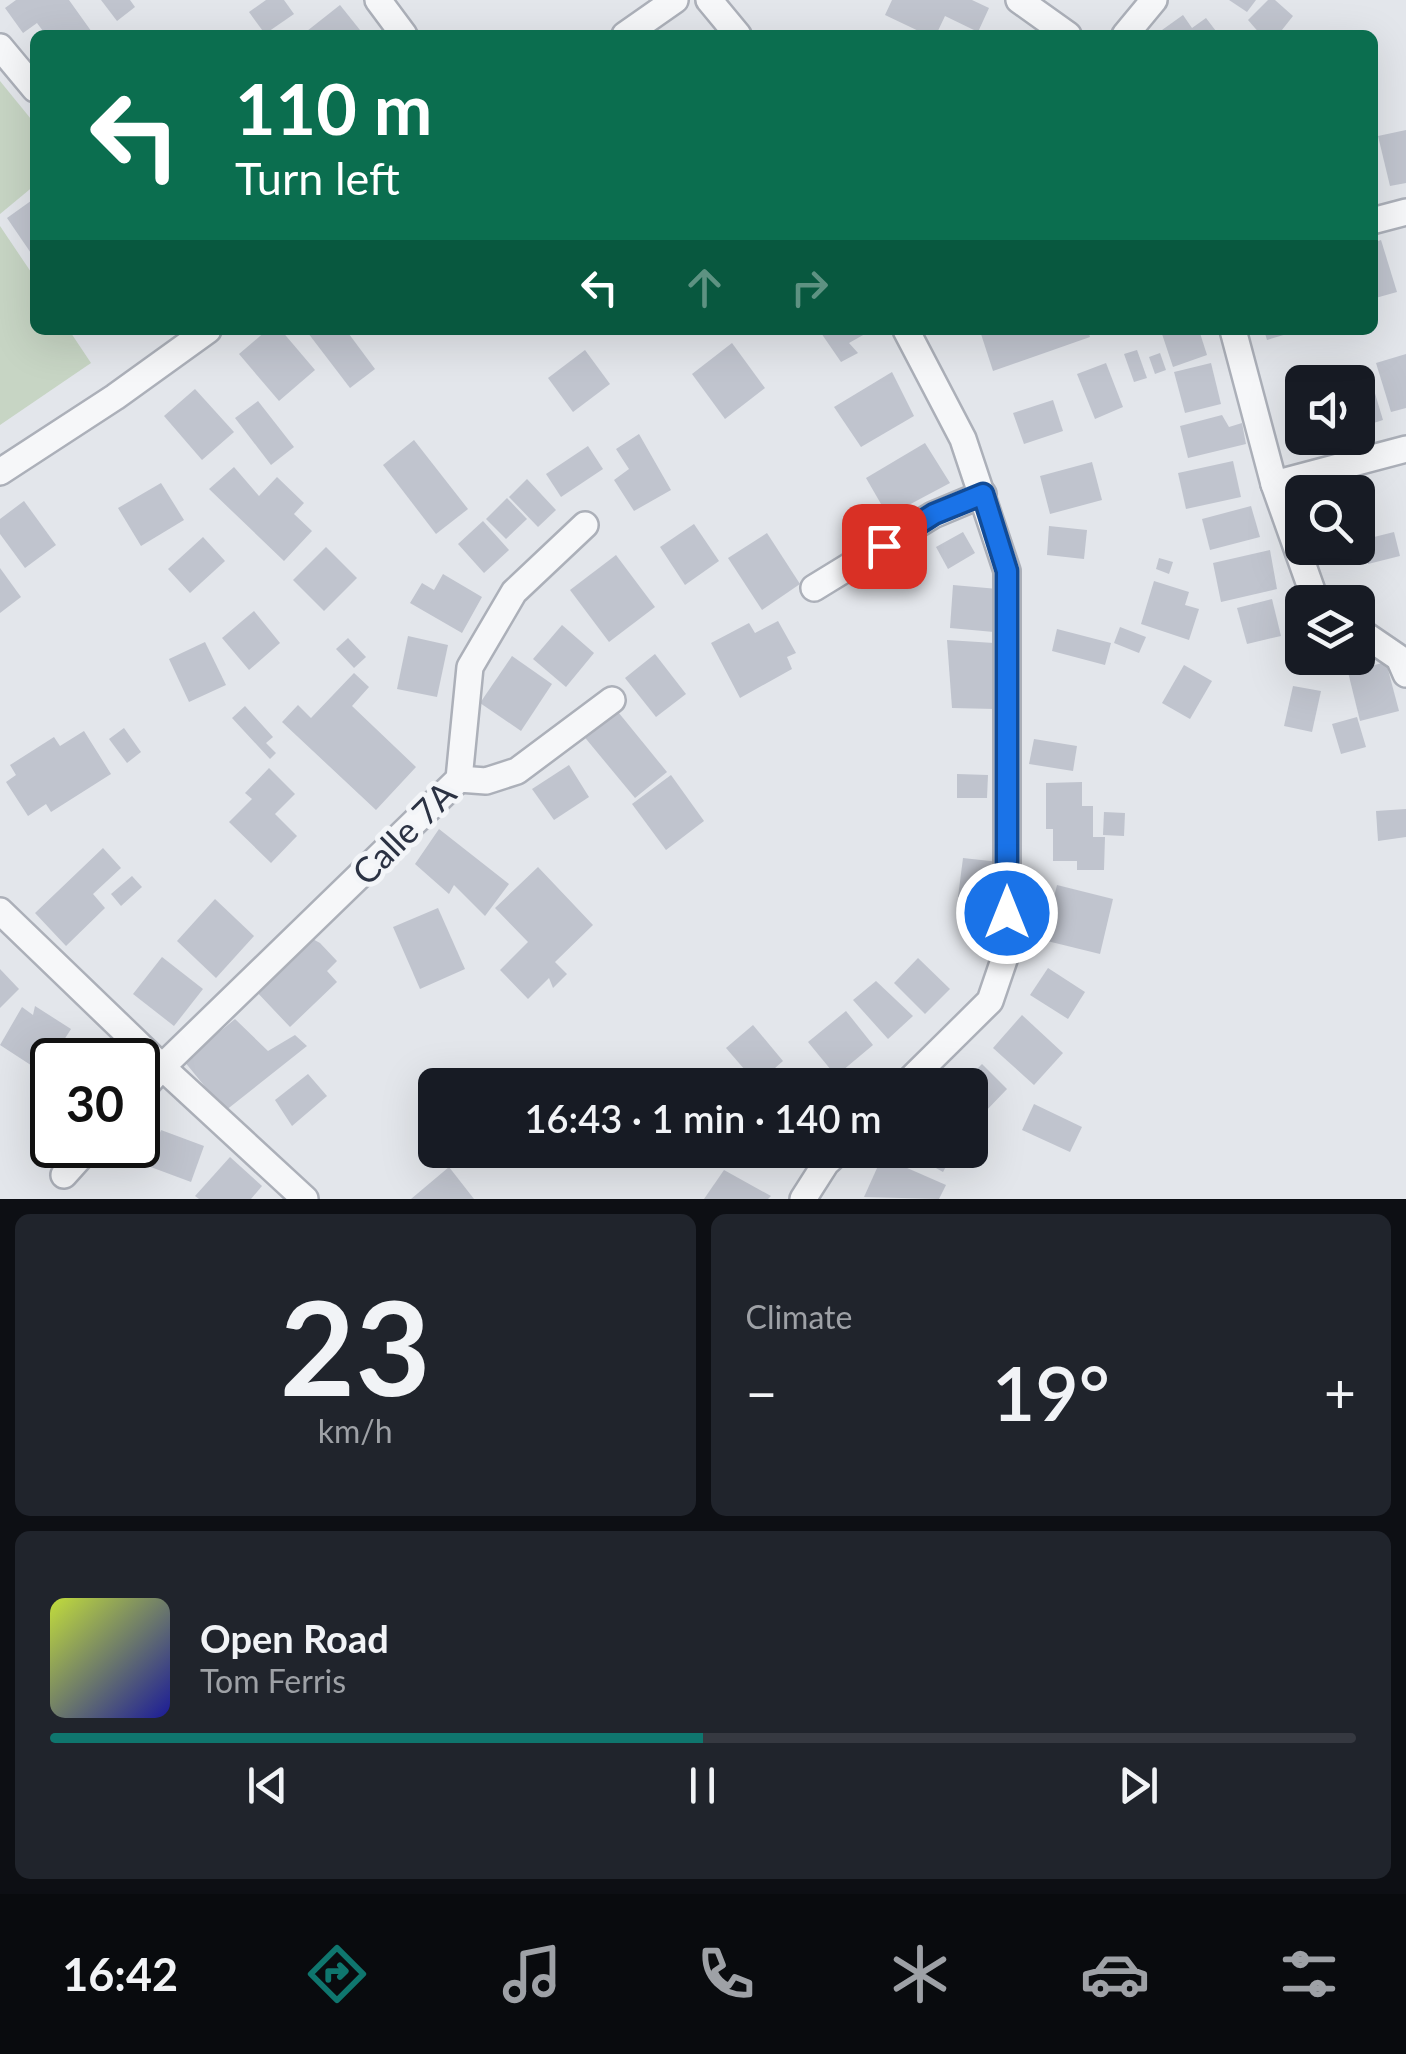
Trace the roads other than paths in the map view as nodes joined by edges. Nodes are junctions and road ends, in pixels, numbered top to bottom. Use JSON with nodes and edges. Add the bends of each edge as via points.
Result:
{"nodes":[{"id":1,"x":378,"y":0,"type":"edge"},
{"id":2,"x":674,"y":0,"type":"edge"},
{"id":3,"x":709,"y":0,"type":"edge"},
{"id":4,"x":1019,"y":0,"type":"edge"},
{"id":5,"x":1154,"y":0,"type":"edge"},
{"id":6,"x":400,"y":30,"type":"edge"},
{"id":7,"x":632,"y":30,"type":"edge"},
{"id":8,"x":734,"y":30,"type":"edge"},
{"id":9,"x":1061,"y":30,"type":"edge"},
{"id":10,"x":1129,"y":30,"type":"edge"},
{"id":11,"x":0,"y":46,"type":"edge"},
{"id":12,"x":30,"y":83,"type":"edge"},
{"id":13,"x":1406,"y":212,"type":"edge"},
{"id":14,"x":1378,"y":220,"type":"edge"},
{"id":15,"x":201,"y":335,"type":"edge"},
{"id":16,"x":909,"y":335,"type":"edge"},
{"id":17,"x":1234,"y":335,"type":"edge"},
{"id":18,"x":1406,"y":449,"type":"edge"},
{"id":19,"x":0,"y":472,"type":"edge"},
{"id":20,"x":1274,"y":484,"type":"junction"},
{"id":21,"x":983,"y":494,"type":"junction"},
{"id":22,"x":585,"y":525,"type":"dead end"},
{"id":23,"x":1310,"y":585,"type":"edge"},
{"id":24,"x":814,"y":588,"type":"dead end"},
{"id":25,"x":1375,"y":642,"type":"edge"},
{"id":26,"x":1406,"y":674,"type":"edge"},
{"id":27,"x":612,"y":700,"type":"dead end"},
{"id":28,"x":459,"y":780,"type":"junction"},
{"id":29,"x":0,"y":911,"type":"edge"},
{"id":30,"x":162,"y":1068,"type":"junction"},
{"id":31,"x":922,"y":1068,"type":"edge"},
{"id":32,"x":71,"y":1168,"type":"edge"},
{"id":33,"x":823,"y":1168,"type":"edge"},
{"id":34,"x":64,"y":1176,"type":"dead end"},
{"id":35,"x":305,"y":1199,"type":"edge"},
{"id":36,"x":803,"y":1199,"type":"edge"}],
"edges":[{"from":1,"to":6,"type":"street"},
{"from":2,"to":7,"type":"street"},
{"from":3,"to":8,"type":"street"},
{"from":4,"to":9,"type":"street"},
{"from":5,"to":10,"type":"street"},
{"from":11,"to":12,"type":"street"},
{"from":13,"to":14,"type":"street"},
{"from":15,"to":19,"type":"street"},
{"from":16,"to":21,"type":"street","via":[[963,438]]},
{"from":17,"to":20,"type":"street"},
{"from":18,"to":20,"type":"street"},
{"from":20,"to":23,"type":"street"},
{"from":21,"to":24,"type":"street","via":[[934,514]]},
{"from":21,"to":31,"type":"street","via":[[1007,571],[1007,951],[990,1001]]},
{"from":22,"to":28,"type":"street","name":"Calle 7A","via":[[514,592],[470,667]]},
{"from":25,"to":26,"type":"street","via":[[1399,658]]},
{"from":27,"to":28,"type":"street","via":[[517,771],[486,781]]},
{"from":28,"to":30,"type":"street","name":"Calle 7A"},
{"from":29,"to":30,"type":"street"},
{"from":30,"to":35,"type":"street"},
{"from":32,"to":34,"type":"street"},
{"from":33,"to":36,"type":"street"}]}
